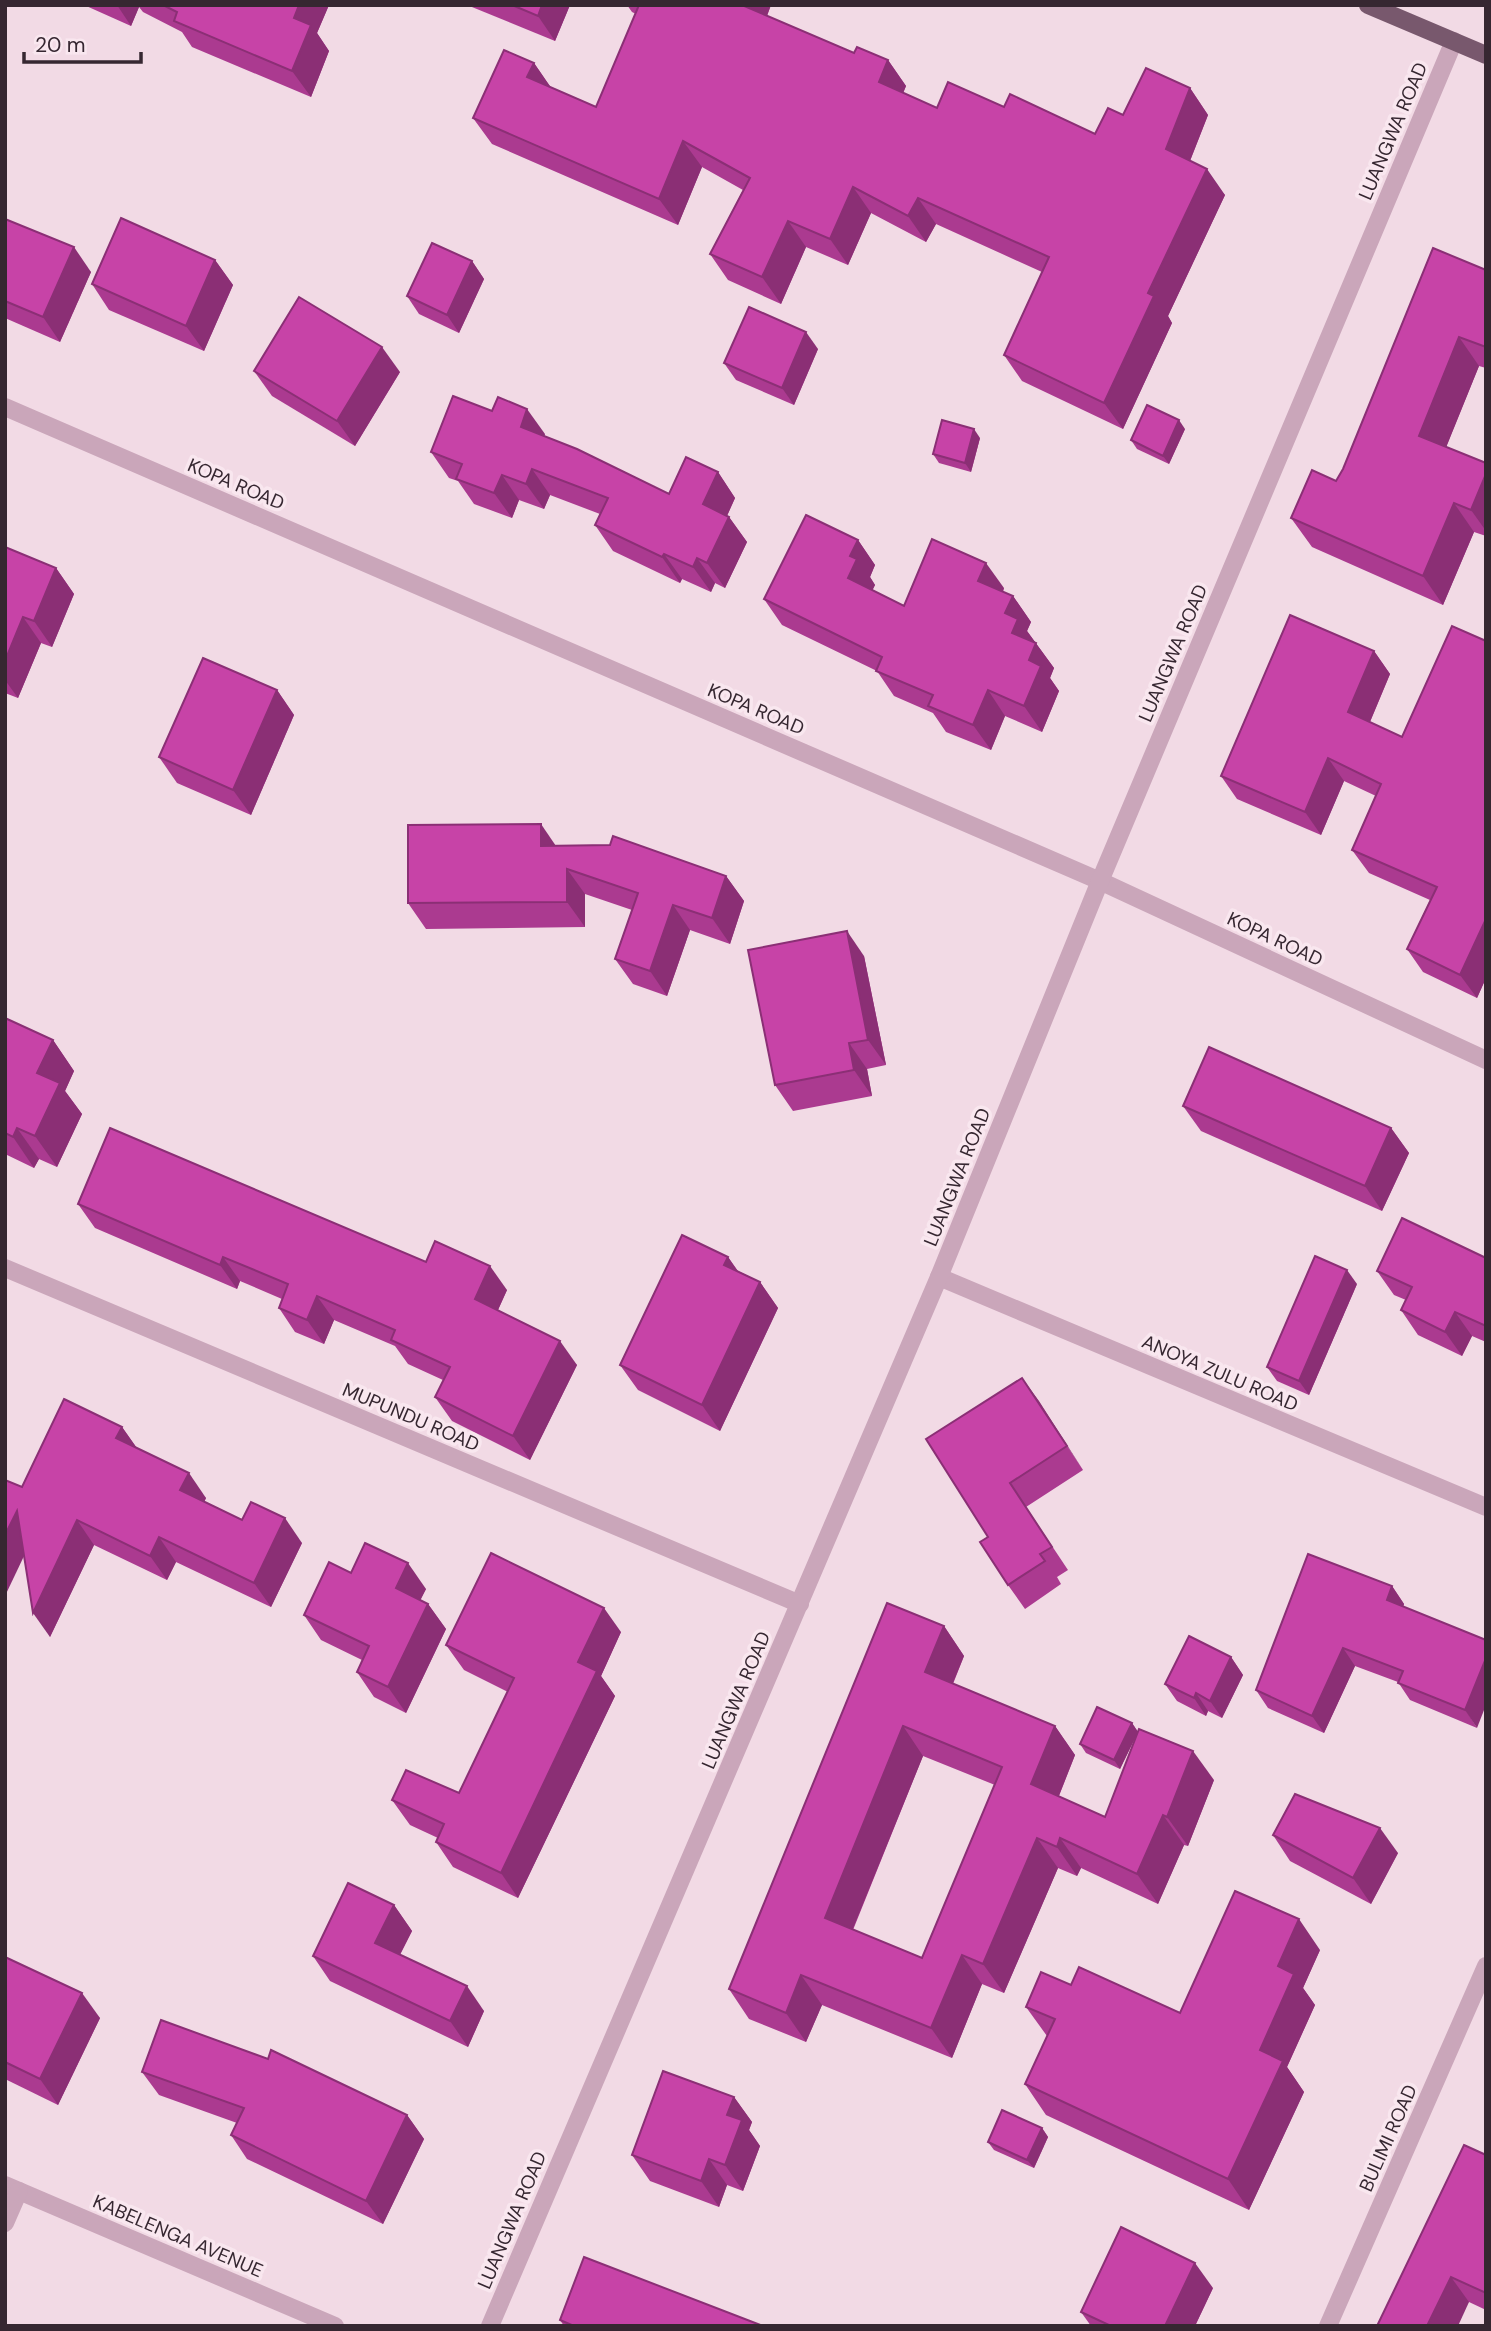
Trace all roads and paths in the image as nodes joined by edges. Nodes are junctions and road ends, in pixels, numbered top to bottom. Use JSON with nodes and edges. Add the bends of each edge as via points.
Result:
{"nodes":[{"id":1,"x":1368,"y":5,"type":"edge"},
{"id":2,"x":1454,"y":41,"type":"junction"},
{"id":3,"x":1486,"y":55,"type":"edge"},
{"id":4,"x":5,"y":407,"type":"edge"},
{"id":5,"x":1100,"y":881,"type":"junction"},
{"id":6,"x":1486,"y":1060,"type":"edge"},
{"id":7,"x":5,"y":1268,"type":"edge"},
{"id":8,"x":939,"y":1277,"type":"junction"},
{"id":9,"x":1486,"y":1507,"type":"edge"},
{"id":10,"x":800,"y":1604,"type":"junction"},
{"id":11,"x":1486,"y":1966,"type":"edge"},
{"id":12,"x":12,"y":2188,"type":"edge"},
{"id":13,"x":5,"y":2223,"type":"edge"},
{"id":14,"x":335,"y":2326,"type":"edge"},
{"id":15,"x":490,"y":2326,"type":"edge"},
{"id":16,"x":1328,"y":2326,"type":"edge"}],
"edges":[{"from":1,"to":2,"type":"main road"},
{"from":2,"to":3,"type":"main road"},
{"from":2,"to":5,"type":"street","name":"LUANGWA ROAD"},
{"from":4,"to":5,"type":"street","name":"KOPA ROAD"},
{"from":5,"to":6,"type":"street","name":"KOPA ROAD"},
{"from":5,"to":8,"type":"street","name":"LUANGWA ROAD"},
{"from":7,"to":10,"type":"street","name":"MUPUNDU ROAD"},
{"from":8,"to":9,"type":"street","name":"ANOYA ZULU ROAD"},
{"from":8,"to":10,"type":"street","name":"LUANGWA ROAD"},
{"from":10,"to":15,"type":"street","name":"LUANGWA ROAD"},
{"from":11,"to":16,"type":"street","name":"BULIMI ROAD"},
{"from":12,"to":13,"type":"street"},
{"from":12,"to":14,"type":"street","name":"KABELENGA AVENUE"}]}
